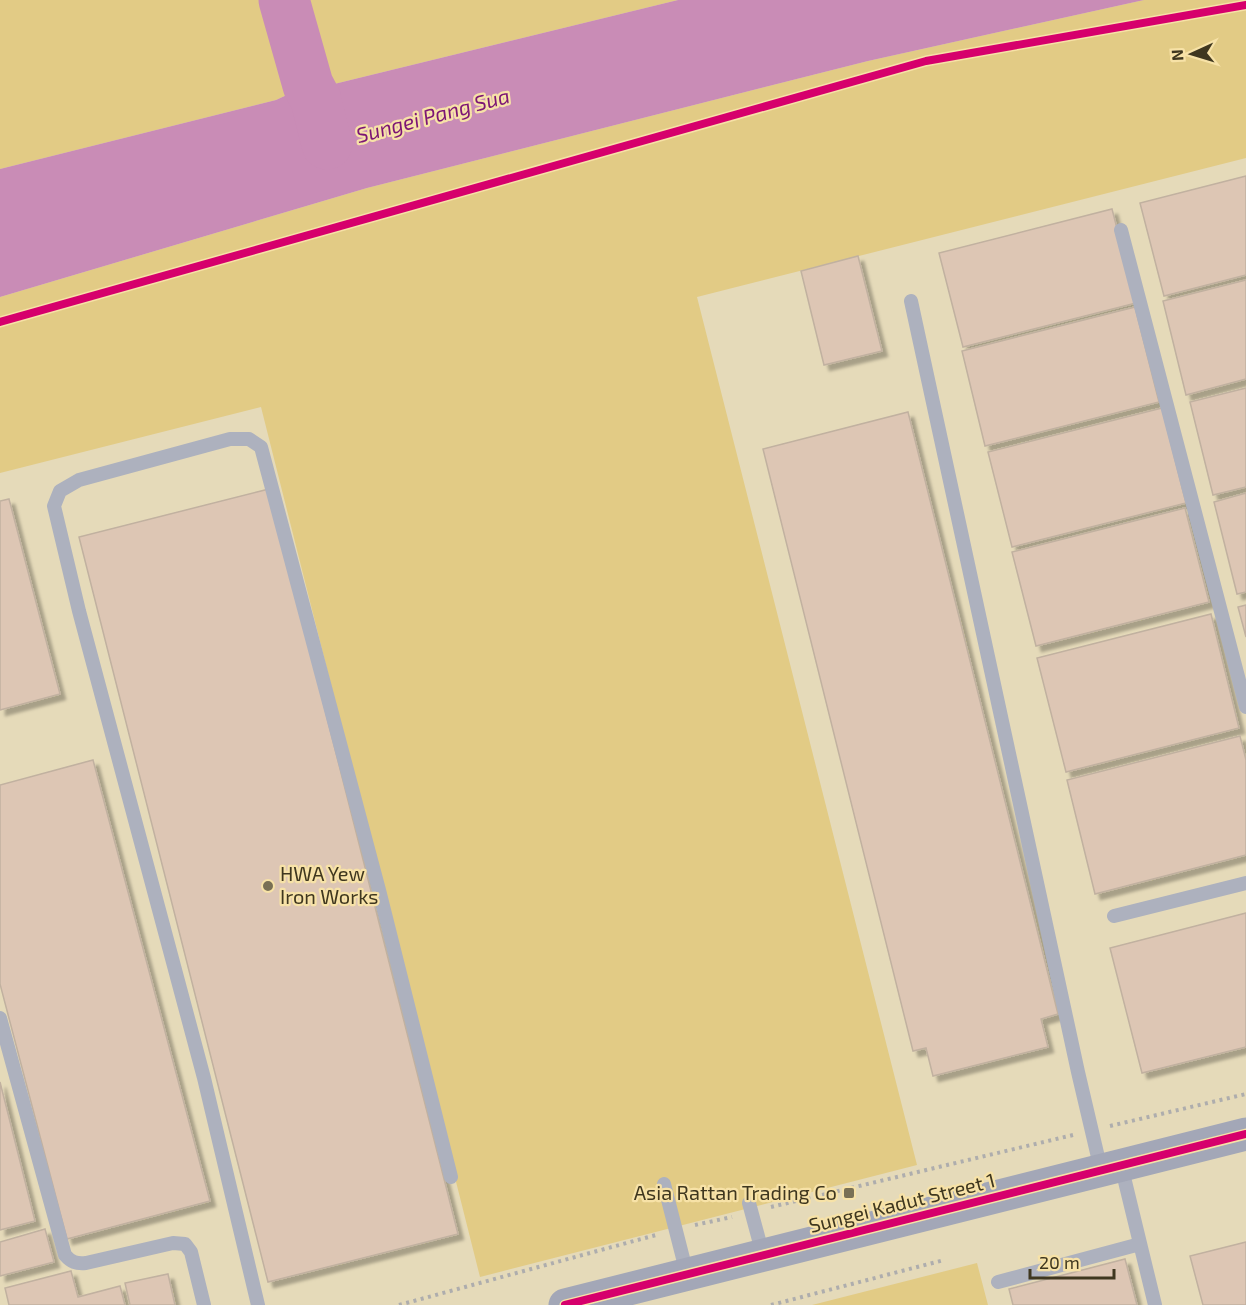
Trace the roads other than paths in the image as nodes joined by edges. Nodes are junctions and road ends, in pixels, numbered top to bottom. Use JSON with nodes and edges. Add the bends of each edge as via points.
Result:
{"nodes":[{"id":1,"x":1121,"y":230,"type":"dead end"},
{"id":2,"x":910,"y":301,"type":"dead end"},
{"id":3,"x":1246,"y":707,"type":"edge"},
{"id":4,"x":1246,"y":883,"type":"edge"},
{"id":5,"x":1114,"y":916,"type":"dead end"},
{"id":6,"x":0,"y":1018,"type":"edge"},
{"id":7,"x":1246,"y":1134,"type":"edge"},
{"id":8,"x":1111,"y":1168,"type":"junction"},
{"id":9,"x":451,"y":1177,"type":"dead end"},
{"id":10,"x":664,"y":1184,"type":"dead end"},
{"id":11,"x":750,"y":1208,"type":"road end"},
{"id":12,"x":1140,"y":1244,"type":"junction"},
{"id":13,"x":763,"y":1255,"type":"junction"},
{"id":14,"x":687,"y":1274,"type":"junction"},
{"id":15,"x":998,"y":1281,"type":"dead end"},
{"id":16,"x":204,"y":1305,"type":"edge"},
{"id":17,"x":258,"y":1305,"type":"edge"},
{"id":18,"x":565,"y":1305,"type":"edge"},
{"id":19,"x":1155,"y":1305,"type":"edge"}],
"edges":[{"from":1,"to":3,"type":"lane"},
{"from":2,"to":8,"type":"lane","via":[[1092,1131]]},
{"from":4,"to":5,"type":"lane"},
{"from":6,"to":16,"type":"lane","via":[[65,1255],[77,1264],[173,1243],[185,1244]]},
{"from":7,"to":8,"type":"street","name":"Sungei Kadut Street 1"},
{"from":8,"to":12,"type":"lane"},
{"from":8,"to":13,"type":"street","name":"Sungei Kadut Street 1"},
{"from":9,"to":17,"type":"lane","via":[[261,447],[249,439],[230,439],[79,480],[60,491],[54,506],[204,1078]]},
{"from":10,"to":14,"type":"lane"},
{"from":11,"to":13,"type":"lane"},
{"from":12,"to":15,"type":"lane"},
{"from":12,"to":19,"type":"lane"},
{"from":13,"to":14,"type":"street","name":"Sungei Kadut Street 1"},
{"from":14,"to":18,"type":"street","name":"Sungei Kadut Street 1"}]}
